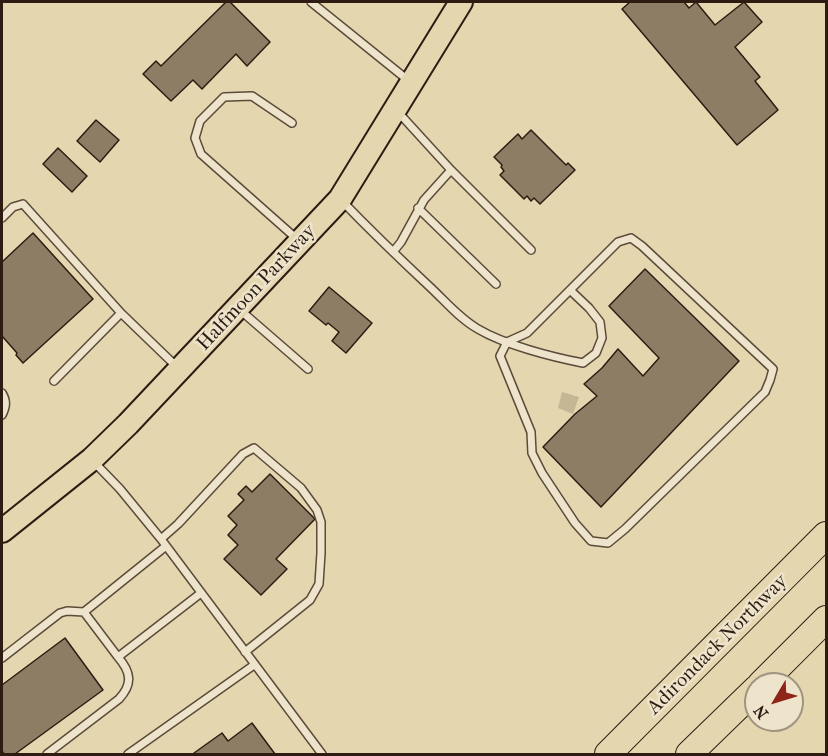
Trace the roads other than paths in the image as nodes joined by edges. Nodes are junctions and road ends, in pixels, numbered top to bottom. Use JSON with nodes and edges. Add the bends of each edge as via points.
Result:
{"nodes":[{"id":1,"x":310,"y":2,"type":"edge"},
{"id":2,"x":462,"y":2,"type":"edge"},
{"id":3,"x":411,"y":83,"type":"junction"},
{"id":4,"x":395,"y":109,"type":"junction"},
{"id":5,"x":292,"y":123,"type":"dead end"},
{"id":6,"x":451,"y":170,"type":"junction"},
{"id":7,"x":339,"y":199,"type":"junction"},
{"id":8,"x":418,"y":208,"type":"junction"},
{"id":9,"x":2,"y":218,"type":"edge"},
{"id":10,"x":300,"y":242,"type":"junction"},
{"id":11,"x":531,"y":250,"type":"dead end"},
{"id":12,"x":393,"y":252,"type":"junction"},
{"id":13,"x":496,"y":284,"type":"dead end"},
{"id":14,"x":570,"y":290,"type":"junction"},
{"id":15,"x":238,"y":308,"type":"junction"},
{"id":16,"x":121,"y":313,"type":"junction"},
{"id":17,"x":507,"y":342,"type":"junction"},
{"id":18,"x":308,"y":369,"type":"dead end"},
{"id":19,"x":180,"y":370,"type":"junction"},
{"id":20,"x":54,"y":381,"type":"dead end"},
{"id":21,"x":2,"y":393,"type":"edge"},
{"id":22,"x":2,"y":415,"type":"edge"},
{"id":23,"x":92,"y":459,"type":"junction"},
{"id":24,"x":2,"y":531,"type":"edge"},
{"id":25,"x":826,"y":535,"type":"edge"},
{"id":26,"x":160,"y":539,"type":"junction"},
{"id":27,"x":166,"y":546,"type":"junction"},
{"id":28,"x":201,"y":593,"type":"junction"},
{"id":29,"x":84,"y":612,"type":"junction"},
{"id":30,"x":826,"y":619,"type":"edge"},
{"id":31,"x":244,"y":652,"type":"junction"},
{"id":32,"x":118,"y":657,"type":"junction"},
{"id":33,"x":2,"y":658,"type":"edge"},
{"id":34,"x":254,"y":665,"type":"junction"},
{"id":35,"x":773,"y":672,"type":"edge"},
{"id":36,"x":744,"y":701,"type":"edge"},
{"id":37,"x":47,"y":754,"type":"edge"},
{"id":38,"x":128,"y":754,"type":"edge"},
{"id":39,"x":322,"y":754,"type":"edge"},
{"id":40,"x":608,"y":754,"type":"edge"},
{"id":41,"x":689,"y":754,"type":"edge"}],
"edges":[{"from":1,"to":3,"type":"lane"},
{"from":2,"to":3,"type":"main road","name":"Halfmoon Parkway"},
{"from":3,"to":4,"type":"main road","name":"Halfmoon Parkway"},
{"from":4,"to":6,"type":"lane"},
{"from":4,"to":7,"type":"main road","name":"Halfmoon Parkway"},
{"from":5,"to":10,"type":"lane","via":[[252,96],[224,97],[200,121],[195,138],[201,154]]},
{"from":6,"to":8,"type":"lane"},
{"from":6,"to":11,"type":"lane"},
{"from":7,"to":10,"type":"main road","name":"Halfmoon Parkway"},
{"from":7,"to":12,"type":"lane"},
{"from":8,"to":12,"type":"lane"},
{"from":8,"to":13,"type":"lane"},
{"from":9,"to":16,"type":"lane","via":[[13,207],[23,204]]},
{"from":10,"to":15,"type":"main road","name":"Halfmoon Parkway"},
{"from":12,"to":17,"type":"lane","via":[[477,329]]},
{"from":14,"to":17,"type":"lane","via":[[527,333]]},
{"from":14,"to":17,"type":"lane","via":[[600,322],[602,338],[596,353],[583,363]]},
{"from":14,"to":17,"type":"lane","via":[[618,242],[631,238],[773,369],[765,392],[608,543],[591,542],[542,473],[532,453],[531,432],[500,356]]},
{"from":15,"to":18,"type":"lane"},
{"from":15,"to":19,"type":"main road","name":"Halfmoon Parkway"},
{"from":16,"to":19,"type":"lane"},
{"from":16,"to":20,"type":"lane"},
{"from":19,"to":23,"type":"main road","name":"Halfmoon Parkway"},
{"from":21,"to":22,"type":"lane","via":[[6,407]]},
{"from":23,"to":24,"type":"main road","name":"Halfmoon Parkway"},
{"from":23,"to":26,"type":"lane"},
{"from":25,"to":40,"type":"highway","name":"Adirondack Northway"},
{"from":26,"to":27,"type":"lane"},
{"from":26,"to":31,"type":"lane","via":[[243,454],[254,448],[301,488],[321,522],[319,585],[310,600]]},
{"from":27,"to":28,"type":"lane"},
{"from":27,"to":29,"type":"lane"},
{"from":28,"to":31,"type":"lane"},
{"from":28,"to":32,"type":"lane"},
{"from":29,"to":32,"type":"lane"},
{"from":29,"to":33,"type":"lane","via":[[60,613]]},
{"from":30,"to":35,"type":"highway"},
{"from":31,"to":34,"type":"lane"},
{"from":32,"to":37,"type":"lane","via":[[129,673],[123,695]]},
{"from":34,"to":38,"type":"lane"},
{"from":34,"to":39,"type":"lane"},
{"from":36,"to":41,"type":"highway"}]}
